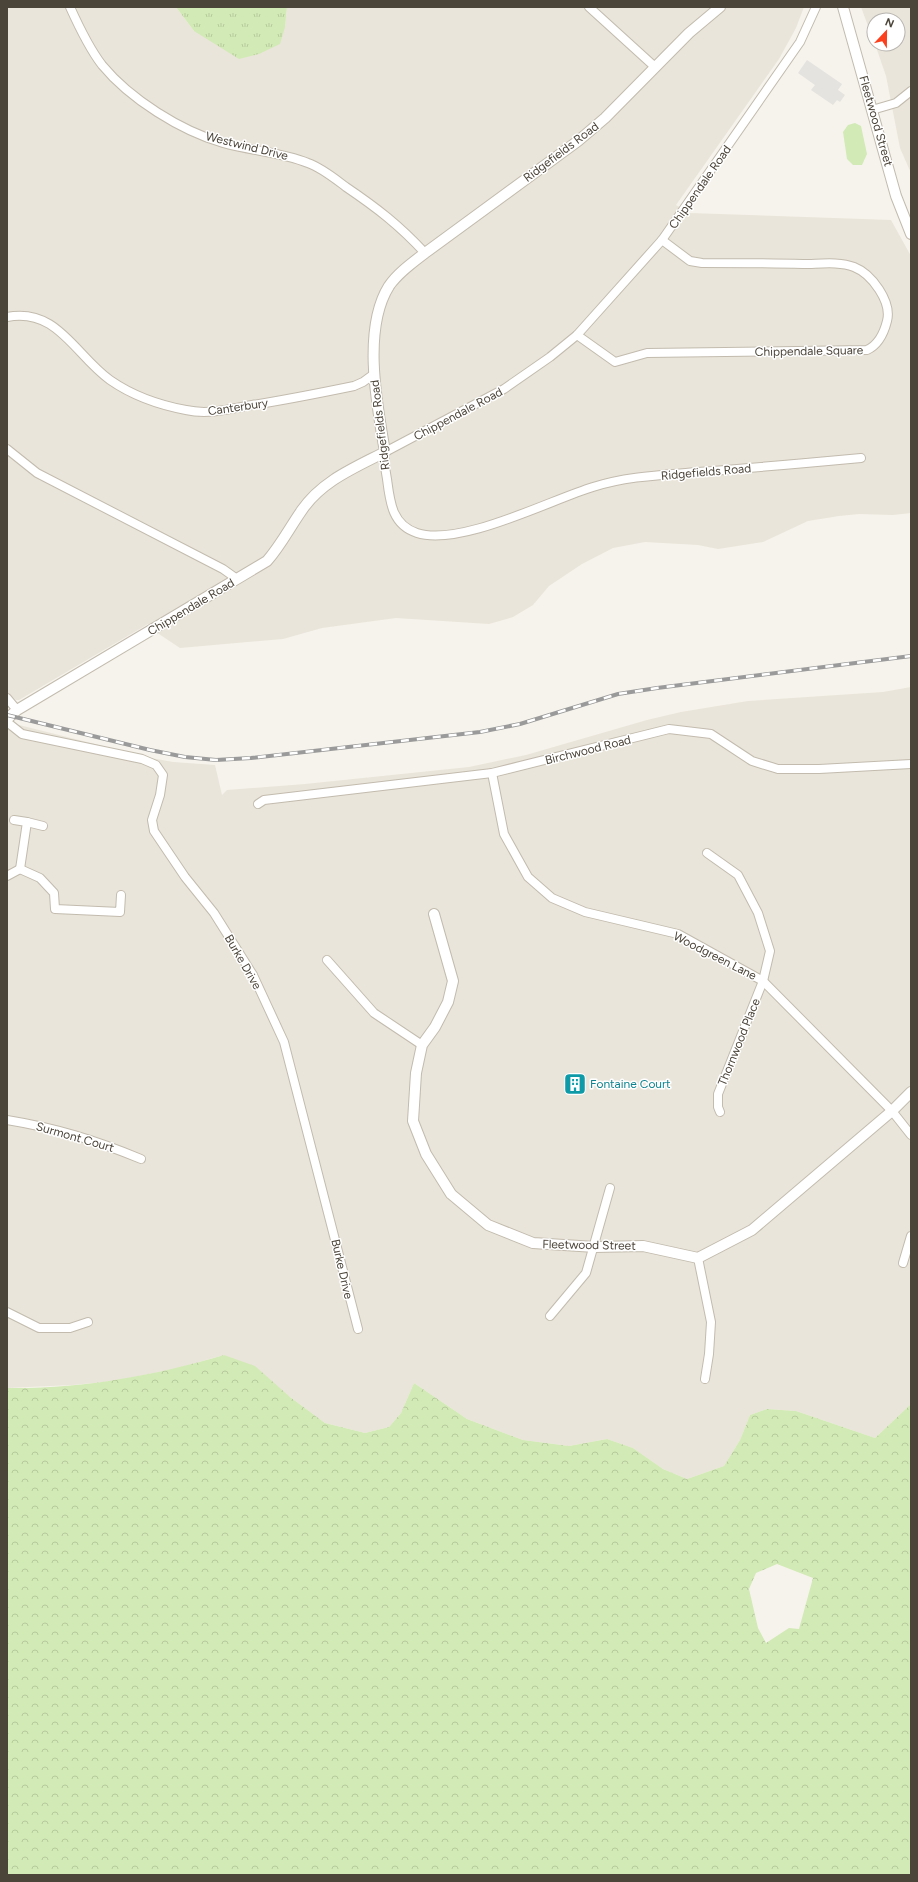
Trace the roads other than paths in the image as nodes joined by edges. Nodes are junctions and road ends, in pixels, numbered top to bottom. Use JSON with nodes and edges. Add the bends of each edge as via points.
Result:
{"nodes":[{"id":1,"x":70,"y":7,"type":"edge"},
{"id":2,"x":589,"y":7,"type":"edge"},
{"id":3,"x":720,"y":7,"type":"edge"},
{"id":4,"x":816,"y":7,"type":"edge"},
{"id":5,"x":843,"y":7,"type":"edge"},
{"id":6,"x":655,"y":67,"type":"junction"},
{"id":7,"x":911,"y":91,"type":"edge"},
{"id":8,"x":872,"y":110,"type":"junction"},
{"id":9,"x":911,"y":234,"type":"edge"},
{"id":10,"x":662,"y":240,"type":"junction"},
{"id":11,"x":425,"y":253,"type":"junction"},
{"id":12,"x":7,"y":317,"type":"edge"},
{"id":13,"x":577,"y":335,"type":"junction"},
{"id":14,"x":374,"y":374,"type":"junction"},
{"id":15,"x":7,"y":449,"type":"edge"},
{"id":16,"x":385,"y":452,"type":"junction"},
{"id":17,"x":861,"y":458,"type":"dead end"},
{"id":18,"x":237,"y":579,"type":"junction"},
{"id":19,"x":7,"y":698,"type":"edge"},
{"id":20,"x":17,"y":710,"type":"junction"},
{"id":21,"x":7,"y":718,"type":"edge"},
{"id":22,"x":7,"y":722,"type":"edge"},
{"id":23,"x":911,"y":764,"type":"edge"},
{"id":24,"x":492,"y":773,"type":"junction"},
{"id":25,"x":258,"y":804,"type":"dead end"},
{"id":26,"x":14,"y":820,"type":"dead end"},
{"id":27,"x":27,"y":822,"type":"junction"},
{"id":28,"x":43,"y":826,"type":"dead end"},
{"id":29,"x":707,"y":853,"type":"dead end"},
{"id":30,"x":20,"y":869,"type":"junction"},
{"id":31,"x":7,"y":876,"type":"edge"},
{"id":32,"x":121,"y":895,"type":"dead end"},
{"id":33,"x":434,"y":914,"type":"dead end"},
{"id":34,"x":327,"y":960,"type":"dead end"},
{"id":35,"x":763,"y":981,"type":"junction"},
{"id":36,"x":422,"y":1045,"type":"junction"},
{"id":37,"x":911,"y":1092,"type":"edge"},
{"id":38,"x":892,"y":1111,"type":"junction"},
{"id":39,"x":720,"y":1112,"type":"dead end"},
{"id":40,"x":7,"y":1120,"type":"edge"},
{"id":41,"x":911,"y":1135,"type":"edge"},
{"id":42,"x":140,"y":1159,"type":"dead end"},
{"id":43,"x":610,"y":1188,"type":"dead end"},
{"id":44,"x":911,"y":1236,"type":"edge"},
{"id":45,"x":595,"y":1247,"type":"junction"},
{"id":46,"x":698,"y":1258,"type":"junction"},
{"id":47,"x":903,"y":1263,"type":"dead end"},
{"id":48,"x":7,"y":1312,"type":"edge"},
{"id":49,"x":550,"y":1316,"type":"dead end"},
{"id":50,"x":88,"y":1322,"type":"dead end"},
{"id":51,"x":358,"y":1329,"type":"dead end"},
{"id":52,"x":705,"y":1379,"type":"dead end"}],
"edges":[{"from":1,"to":11,"type":"street","name":"Westwind Drive","via":[[83,35],[102,65],[127,92],[184,127],[206,137],[284,156],[319,168],[387,215],[405,230]]},
{"from":2,"to":6,"type":"street"},
{"from":3,"to":6,"type":"street","name":"Ridgefields Road"},
{"from":4,"to":10,"type":"street","name":"Chippendale Road","via":[[800,42]]},
{"from":5,"to":8,"type":"street","name":"Fleetwood Street"},
{"from":6,"to":11,"type":"street","name":"Ridgefields Road","via":[[605,118],[578,141]]},
{"from":7,"to":8,"type":"street","via":[[896,103]]},
{"from":8,"to":9,"type":"street","name":"Fleetwood Street","via":[[896,196]]},
{"from":10,"to":13,"type":"street","name":"Chippendale Road"},
{"from":10,"to":13,"type":"street","name":"Chippendale Square","via":[[690,261],[702,263],[832,264],[855,267],[868,277],[880,293],[887,307],[886,327],[875,347],[867,350],[647,353],[616,362]]},
{"from":11,"to":14,"type":"street","name":"Ridgefields Road","via":[[404,269],[390,285],[380,305],[376,323]]},
{"from":12,"to":14,"type":"street","name":"Canterbury","via":[[32,316],[44,320],[60,332],[97,370],[124,389],[155,402],[188,411],[216,412],[339,389],[354,386]]},
{"from":13,"to":16,"type":"street","name":"Chippendale Road","via":[[504,389]]},
{"from":14,"to":16,"type":"street","name":"Ridgefields Road"},
{"from":15,"to":18,"type":"street","via":[[37,473],[223,569]]},
{"from":16,"to":17,"type":"street","name":"Ridgefields Road","via":[[384,467],[392,511],[407,529],[437,536],[483,526],[611,482]]},
{"from":16,"to":18,"type":"street","name":"Chippendale Road","via":[[320,489],[302,510],[277,550],[267,561]]},
{"from":18,"to":20,"type":"street","name":"Chippendale Road"},
{"from":19,"to":20,"type":"street"},
{"from":20,"to":21,"type":"street","name":"Chippendale Road"},
{"from":22,"to":51,"type":"street","name":"Burke Drive","via":[[22,734],[142,759],[156,765],[163,775],[152,820],[154,831],[185,877],[214,913],[253,975],[284,1042]]},
{"from":23,"to":24,"type":"street","name":"Birchwood Road","via":[[778,769],[752,761],[711,734],[669,729]]},
{"from":24,"to":25,"type":"street","name":"Birchwood Road","via":[[264,800]]},
{"from":24,"to":35,"type":"street","name":"Woodgreen Lane","via":[[504,834],[528,876],[552,898],[585,912],[678,934]]},
{"from":26,"to":27,"type":"street"},
{"from":27,"to":28,"type":"street"},
{"from":27,"to":30,"type":"street"},
{"from":29,"to":35,"type":"street","name":"Thornwood Place","via":[[738,875],[758,913],[770,951]]},
{"from":30,"to":31,"type":"street"},
{"from":30,"to":32,"type":"street","via":[[40,878],[54,893],[55,909],[120,912]]},
{"from":33,"to":36,"type":"street","name":"Fleetwood Street","via":[[453,981],[448,1002]]},
{"from":34,"to":36,"type":"street","via":[[374,1013]]},
{"from":35,"to":38,"type":"street","name":"Woodgreen Lane"},
{"from":35,"to":39,"type":"street","name":"Thornwood Place","via":[[718,1094]]},
{"from":36,"to":45,"type":"street","name":"Fleetwood Street","via":[[416,1073],[413,1121],[426,1154],[451,1194],[488,1225],[533,1243]]},
{"from":37,"to":38,"type":"street"},
{"from":38,"to":41,"type":"street","name":"Woodgreen Lane"},
{"from":38,"to":46,"type":"street","via":[[752,1230]]},
{"from":40,"to":42,"type":"street","name":"Surmont Court","via":[[43,1126],[98,1141]]},
{"from":43,"to":45,"type":"street"},
{"from":44,"to":47,"type":"street"},
{"from":45,"to":46,"type":"street","name":"Fleetwood Street","via":[[643,1246]]},
{"from":45,"to":49,"type":"street","via":[[586,1273]]},
{"from":46,"to":52,"type":"street","via":[[711,1322]]},
{"from":48,"to":50,"type":"street","via":[[39,1328],[70,1328]]}]}
